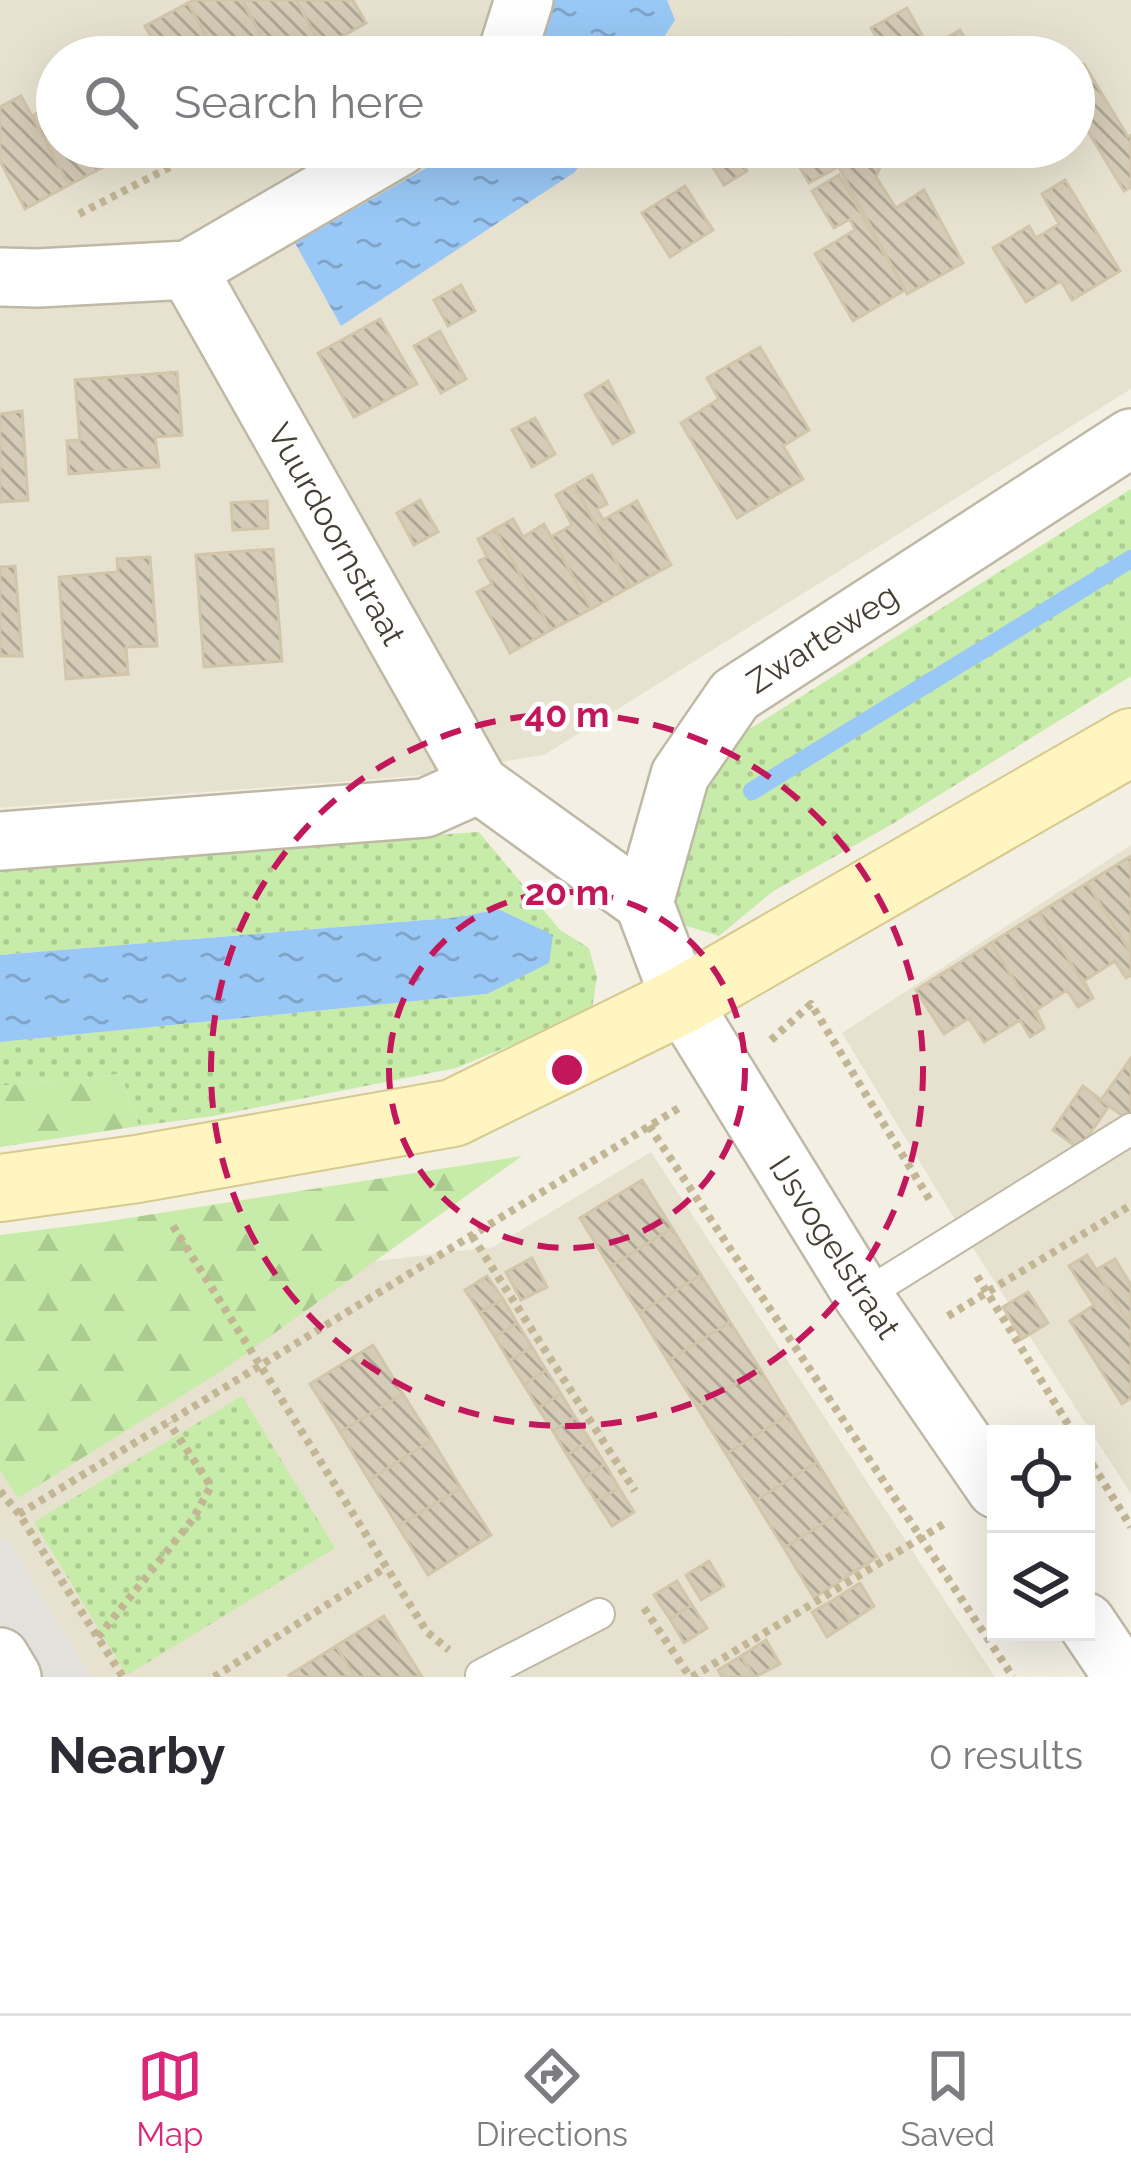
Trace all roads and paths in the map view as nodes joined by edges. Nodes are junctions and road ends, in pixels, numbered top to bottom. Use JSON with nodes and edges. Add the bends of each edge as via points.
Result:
{"nodes":[{"id":1,"x":524,"y":0,"type":"edge"},
{"id":2,"x":513,"y":36,"type":"edge"},
{"id":3,"x":168,"y":168,"type":"edge"},
{"id":4,"x":364,"y":168,"type":"edge"},
{"id":5,"x":61,"y":223,"type":"dead end"},
{"id":6,"x":188,"y":269,"type":"junction"},
{"id":7,"x":0,"y":277,"type":"edge"},
{"id":8,"x":1131,"y":438,"type":"edge"},
{"id":9,"x":1131,"y":742,"type":"edge"},
{"id":10,"x":479,"y":784,"type":"junction"},
{"id":11,"x":0,"y":841,"type":"edge"},
{"id":12,"x":644,"y":903,"type":"junction"},
{"id":13,"x":681,"y":1001,"type":"junction"},
{"id":14,"x":728,"y":1078,"type":"junction"},
{"id":15,"x":649,"y":1126,"type":"junction"},
{"id":16,"x":1131,"y":1129,"type":"edge"},
{"id":17,"x":137,"y":1169,"type":"junction"},
{"id":18,"x":0,"y":1188,"type":"edge"},
{"id":19,"x":1131,"y":1205,"type":"edge"},
{"id":20,"x":472,"y":1236,"type":"junction"},
{"id":21,"x":954,"y":1240,"type":"junction"},
{"id":22,"x":987,"y":1292,"type":"junction"},
{"id":23,"x":863,"y":1297,"type":"junction"},
{"id":24,"x":899,"y":1346,"type":"junction"},
{"id":25,"x":261,"y":1368,"type":"junction"},
{"id":26,"x":169,"y":1423,"type":"junction"},
{"id":27,"x":1068,"y":1425,"type":"edge"},
{"id":28,"x":1095,"y":1469,"type":"edge"},
{"id":29,"x":0,"y":1491,"type":"edge"},
{"id":30,"x":635,"y":1491,"type":"dead end"},
{"id":31,"x":977,"y":1502,"type":"edge"},
{"id":32,"x":20,"y":1514,"type":"junction"},
{"id":33,"x":1131,"y":1527,"type":"edge"},
{"id":34,"x":921,"y":1538,"type":"junction"},
{"id":35,"x":386,"y":1567,"type":"junction"},
{"id":36,"x":598,"y":1614,"type":"joint"},
{"id":37,"x":1095,"y":1635,"type":"edge"},
{"id":38,"x":98,"y":1637,"type":"junction"},
{"id":39,"x":0,"y":1657,"type":"edge"},
{"id":40,"x":481,"y":1676,"type":"edge"},
{"id":41,"x":12,"y":1677,"type":"edge"},
{"id":42,"x":123,"y":1677,"type":"edge"},
{"id":43,"x":214,"y":1677,"type":"edge"},
{"id":44,"x":691,"y":1677,"type":"edge"},
{"id":45,"x":1013,"y":1677,"type":"edge"},
{"id":46,"x":1123,"y":1677,"type":"edge"}],
"edges":[{"from":1,"to":2,"type":"street"},
{"from":3,"to":5,"type":"path"},
{"from":4,"to":6,"type":"street"},
{"from":6,"to":7,"type":"street"},
{"from":6,"to":10,"type":"street","name":"Vuurdoornstraat"},
{"from":8,"to":12,"type":"street","name":"Zwarteweg","via":[[735,695],[680,775]]},
{"from":9,"to":13,"type":"main road"},
{"from":10,"to":11,"type":"street","via":[[425,808]]},
{"from":10,"to":12,"type":"street","name":"Vuurdoornstraat"},
{"from":12,"to":13,"type":"street"},
{"from":13,"to":14,"type":"street","name":"IJsvogelstraat"},
{"from":13,"to":17,"type":"main road","via":[[453,1113]]},
{"from":14,"to":15,"type":"path"},
{"from":14,"to":21,"type":"path","via":[[811,1004]]},
{"from":14,"to":23,"type":"street","name":"IJsvogelstraat"},
{"from":15,"to":20,"type":"path"},
{"from":15,"to":34,"type":"path"},
{"from":16,"to":21,"type":"lane"},
{"from":17,"to":18,"type":"main road"},
{"from":17,"to":25,"type":"path"},
{"from":19,"to":22,"type":"path"},
{"from":20,"to":25,"type":"path"},
{"from":20,"to":30,"type":"path"},
{"from":21,"to":22,"type":"path"},
{"from":21,"to":23,"type":"lane"},
{"from":22,"to":24,"type":"path"},
{"from":22,"to":27,"type":"path"},
{"from":23,"to":24,"type":"street","name":"IJsvogelstraat"},
{"from":24,"to":31,"type":"street","name":"IJsvogelstraat"},
{"from":25,"to":26,"type":"path"},
{"from":25,"to":35,"type":"path"},
{"from":26,"to":32,"type":"path"},
{"from":26,"to":38,"type":"path","via":[[211,1486]]},
{"from":28,"to":33,"type":"path"},
{"from":29,"to":32,"type":"path"},
{"from":31,"to":34,"type":"path"},
{"from":32,"to":38,"type":"path"},
{"from":34,"to":44,"type":"path"},
{"from":34,"to":45,"type":"path"},
{"from":35,"to":40,"type":"path","via":[[427,1632]]},
{"from":35,"to":43,"type":"path"},
{"from":36,"to":40,"type":"lane"},
{"from":36,"to":44,"type":"path","via":[[636,1597]]},
{"from":37,"to":46,"type":"street"},
{"from":38,"to":42,"type":"path"},
{"from":39,"to":41,"type":"street"}]}
